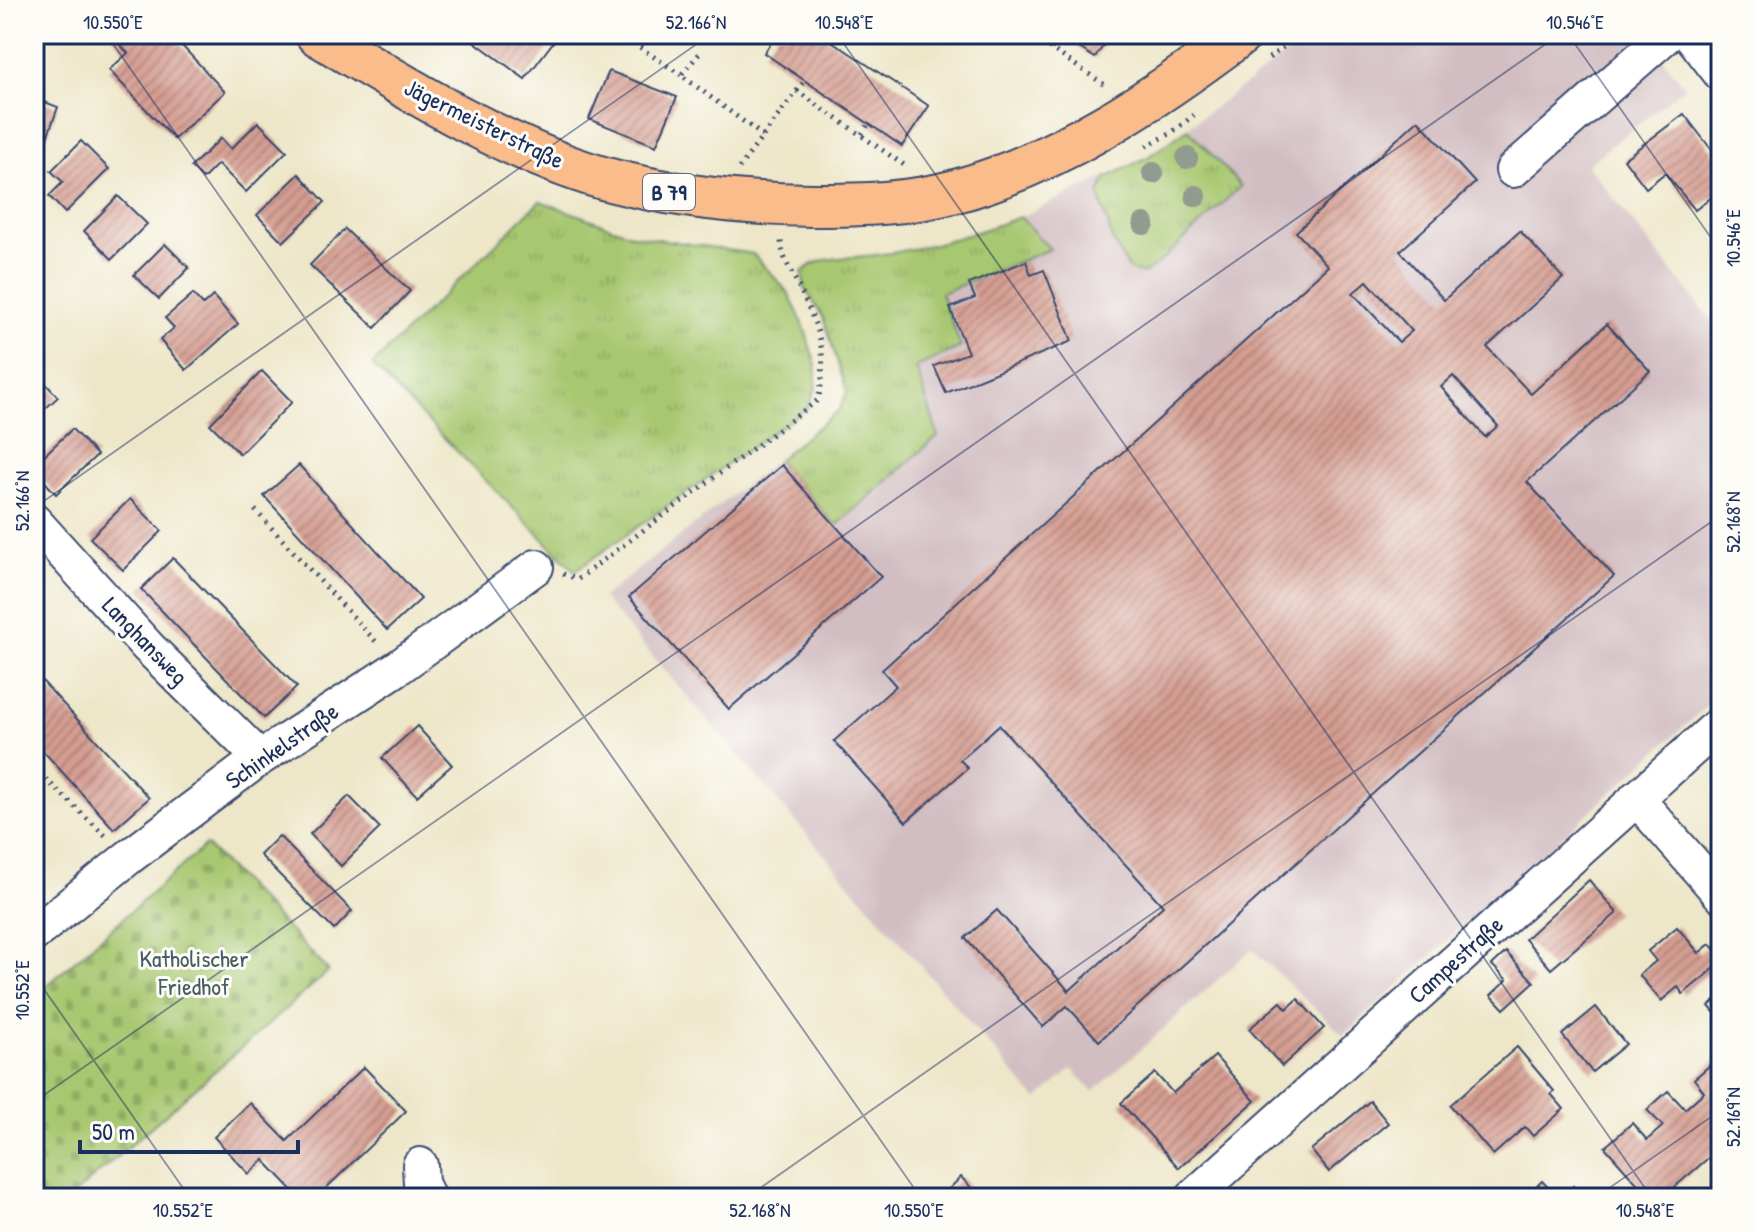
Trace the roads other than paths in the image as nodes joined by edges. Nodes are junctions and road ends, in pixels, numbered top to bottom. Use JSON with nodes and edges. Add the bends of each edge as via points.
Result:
{"nodes":[{"id":1,"x":317,"y":34,"type":"edge"},
{"id":2,"x":1241,"y":34,"type":"edge"},
{"id":3,"x":1668,"y":34,"type":"edge"},
{"id":4,"x":1690,"y":34,"type":"edge"},
{"id":5,"x":1721,"y":74,"type":"edge"},
{"id":6,"x":1513,"y":170,"type":"dead end"},
{"id":7,"x":34,"y":521,"type":"edge"},
{"id":8,"x":536,"y":567,"type":"road end"},
{"id":9,"x":1721,"y":723,"type":"edge"},
{"id":10,"x":260,"y":758,"type":"junction"},
{"id":11,"x":1636,"y":798,"type":"junction"},
{"id":12,"x":1721,"y":895,"type":"edge"},
{"id":13,"x":34,"y":934,"type":"edge"},
{"id":14,"x":420,"y":1165,"type":"dead end"},
{"id":15,"x":428,"y":1198,"type":"edge"},
{"id":16,"x":1192,"y":1198,"type":"edge"}],
"edges":[{"from":1,"to":2,"type":"main road","name":"Jägermeisterstraße","number":"B 79","via":[[512,142],[614,181],[727,200],[862,205],[956,191],[1048,155],[1131,110]]},
{"from":3,"to":6,"type":"street"},
{"from":4,"to":5,"type":"street"},
{"from":7,"to":10,"type":"street","name":"Langhansweg","via":[[148,647]]},
{"from":8,"to":10,"type":"street","name":"Schinkelstraße","via":[[399,667]]},
{"from":9,"to":11,"type":"street","name":"Campestraße"},
{"from":10,"to":13,"type":"street","name":"Schinkelstraße"},
{"from":11,"to":12,"type":"street"},
{"from":11,"to":16,"type":"street","name":"Campestraße"},
{"from":14,"to":15,"type":"street"}]}
